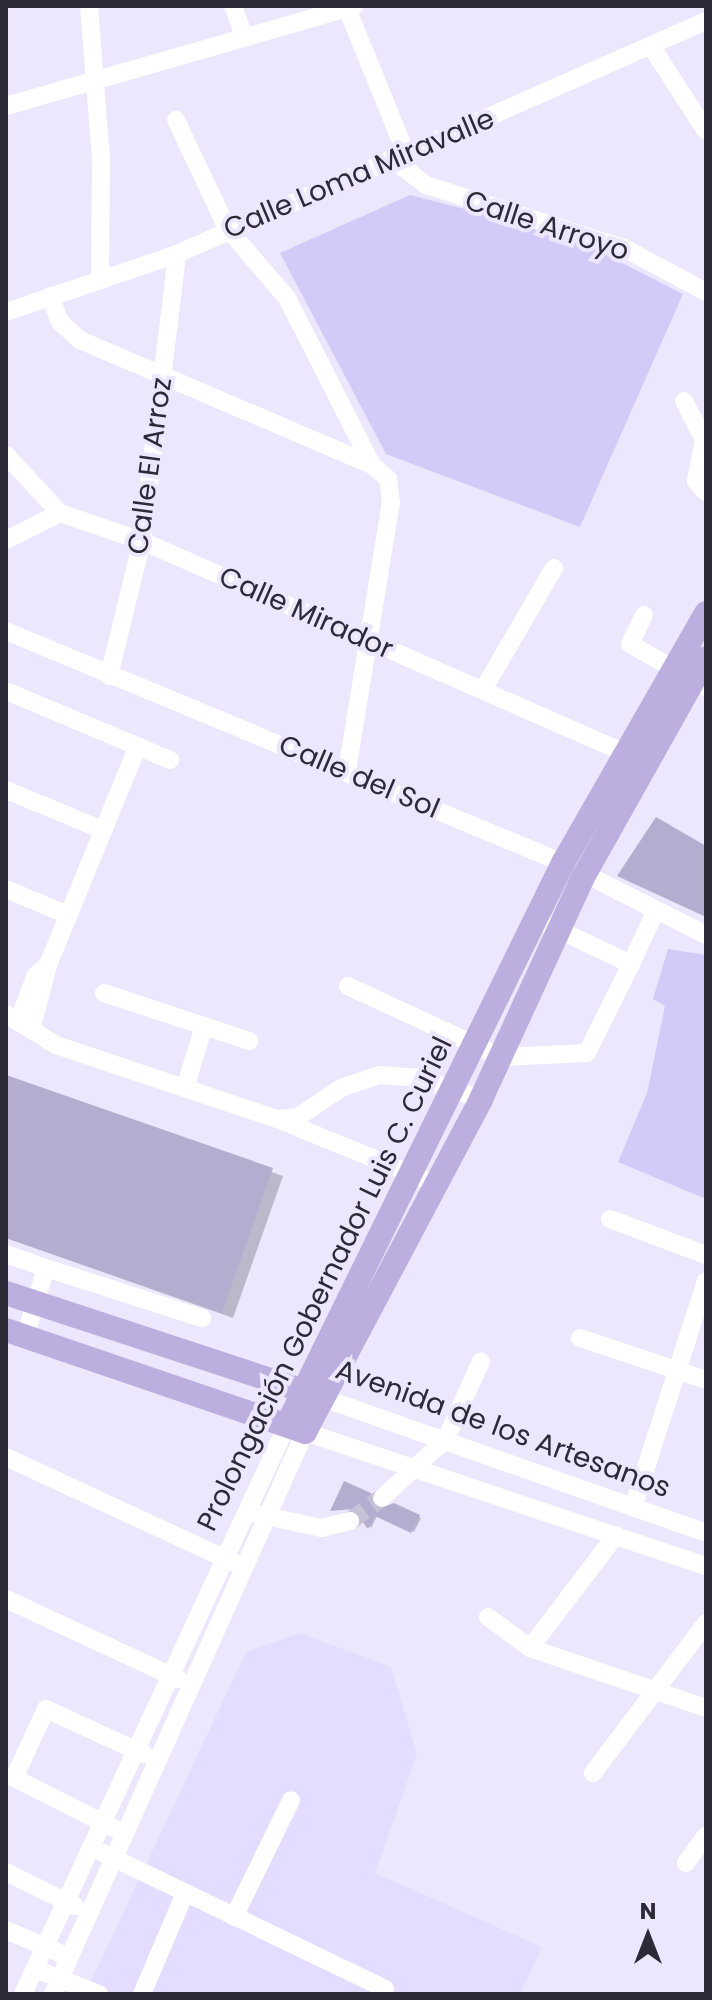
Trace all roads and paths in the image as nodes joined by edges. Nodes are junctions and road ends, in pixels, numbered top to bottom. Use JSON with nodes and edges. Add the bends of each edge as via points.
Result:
{"nodes":[{"id":1,"x":89,"y":6,"type":"edge"},
{"id":2,"x":233,"y":6,"type":"edge"},
{"id":3,"x":349,"y":7,"type":"edge"},
{"id":4,"x":706,"y":21,"type":"edge"},
{"id":5,"x":244,"y":36,"type":"junction"},
{"id":6,"x":651,"y":46,"type":"junction"},
{"id":7,"x":97,"y":78,"type":"junction"},
{"id":8,"x":6,"y":106,"type":"edge"},
{"id":9,"x":176,"y":120,"type":"dead end"},
{"id":10,"x":706,"y":131,"type":"edge"},
{"id":11,"x":398,"y":155,"type":"junction"},
{"id":12,"x":227,"y":228,"type":"junction"},
{"id":13,"x":177,"y":254,"type":"junction"},
{"id":14,"x":100,"y":278,"type":"junction"},
{"id":15,"x":706,"y":292,"type":"edge"},
{"id":16,"x":50,"y":296,"type":"junction"},
{"id":17,"x":6,"y":312,"type":"edge"},
{"id":18,"x":163,"y":380,"type":"junction"},
{"id":19,"x":684,"y":401,"type":"dead end"},
{"id":20,"x":6,"y":455,"type":"edge"},
{"id":21,"x":372,"y":465,"type":"junction"},
{"id":22,"x":706,"y":492,"type":"edge"},
{"id":23,"x":60,"y":513,"type":"junction"},
{"id":24,"x":6,"y":540,"type":"edge"},
{"id":25,"x":142,"y":541,"type":"junction"},
{"id":26,"x":554,"y":568,"type":"dead end"},
{"id":27,"x":706,"y":613,"type":"edge"},
{"id":28,"x":644,"y":615,"type":"dead end"},
{"id":29,"x":6,"y":631,"type":"edge"},
{"id":30,"x":369,"y":642,"type":"junction"},
{"id":31,"x":706,"y":658,"type":"edge"},
{"id":32,"x":109,"y":676,"type":"junction"},
{"id":33,"x":690,"y":679,"type":"edge"},
{"id":34,"x":483,"y":690,"type":"junction"},
{"id":35,"x":6,"y":691,"type":"edge"},
{"id":36,"x":138,"y":746,"type":"junction"},
{"id":37,"x":623,"y":752,"type":"junction"},
{"id":38,"x":170,"y":760,"type":"dead end"},
{"id":39,"x":347,"y":771,"type":"junction"},
{"id":40,"x":6,"y":790,"type":"edge"},
{"id":41,"x":103,"y":830,"type":"junction"},
{"id":42,"x":563,"y":863,"type":"junction"},
{"id":43,"x":582,"y":879,"type":"junction"},
{"id":44,"x":6,"y":889,"type":"edge"},
{"id":45,"x":655,"y":912,"type":"junction"},
{"id":46,"x":68,"y":915,"type":"junction"},
{"id":47,"x":536,"y":919,"type":"junction"},
{"id":48,"x":559,"y":930,"type":"junction"},
{"id":49,"x":706,"y":935,"type":"edge"},
{"id":50,"x":631,"y":964,"type":"junction"},
{"id":51,"x":348,"y":986,"type":"dead end"},
{"id":52,"x":104,"y":993,"type":"dead end"},
{"id":53,"x":18,"y":1022,"type":"edge"},
{"id":54,"x":204,"y":1026,"type":"junction"},
{"id":55,"x":249,"y":1041,"type":"dead end"},
{"id":56,"x":476,"y":1045,"type":"junction"},
{"id":57,"x":501,"y":1057,"type":"junction"},
{"id":58,"x":185,"y":1088,"type":"junction"},
{"id":59,"x":455,"y":1088,"type":"junction"},
{"id":60,"x":481,"y":1099,"type":"junction"},
{"id":61,"x":277,"y":1119,"type":"junction"},
{"id":62,"x":412,"y":1174,"type":"junction"},
{"id":63,"x":436,"y":1184,"type":"junction"},
{"id":64,"x":610,"y":1219,"type":"dead end"},
{"id":65,"x":6,"y":1254,"type":"edge"},
{"id":66,"x":706,"y":1255,"type":"edge"},
{"id":67,"x":46,"y":1268,"type":"junction"},
{"id":68,"x":706,"y":1281,"type":"edge"},
{"id":69,"x":6,"y":1293,"type":"edge"},
{"id":70,"x":36,"y":1303,"type":"junction"},
{"id":71,"x":202,"y":1318,"type":"dead end"},
{"id":72,"x":15,"y":1334,"type":"edge"},
{"id":73,"x":580,"y":1338,"type":"dead end"},
{"id":74,"x":481,"y":1361,"type":"dead end"},
{"id":75,"x":677,"y":1371,"type":"junction"},
{"id":76,"x":706,"y":1380,"type":"edge"},
{"id":77,"x":314,"y":1394,"type":"junction"},
{"id":78,"x":296,"y":1429,"type":"junction"},
{"id":79,"x":446,"y":1439,"type":"junction"},
{"id":80,"x":6,"y":1457,"type":"edge"},
{"id":81,"x":419,"y":1470,"type":"junction"},
{"id":82,"x":382,"y":1498,"type":"tunnel mouth"},
{"id":83,"x":633,"y":1508,"type":"junction"},
{"id":84,"x":247,"y":1510,"type":"junction"},
{"id":85,"x":266,"y":1518,"type":"junction"},
{"id":86,"x":350,"y":1521,"type":"tunnel mouth"},
{"id":87,"x":706,"y":1533,"type":"edge"},
{"id":88,"x":616,"y":1535,"type":"junction"},
{"id":89,"x":224,"y":1559,"type":"junction"},
{"id":90,"x":706,"y":1565,"type":"edge"},
{"id":91,"x":243,"y":1568,"type":"junction"},
{"id":92,"x":6,"y":1599,"type":"edge"},
{"id":93,"x":488,"y":1617,"type":"dead end"},
{"id":94,"x":706,"y":1623,"type":"edge"},
{"id":95,"x":530,"y":1648,"type":"junction"},
{"id":96,"x":169,"y":1676,"type":"junction"},
{"id":97,"x":191,"y":1684,"type":"junction"},
{"id":98,"x":655,"y":1691,"type":"junction"},
{"id":99,"x":706,"y":1708,"type":"edge"},
{"id":100,"x":134,"y":1750,"type":"junction"},
{"id":101,"x":158,"y":1760,"type":"junction"},
{"id":102,"x":593,"y":1773,"type":"dead end"},
{"id":103,"x":10,"y":1776,"type":"edge"},
{"id":104,"x":291,"y":1800,"type":"dead end"},
{"id":105,"x":101,"y":1821,"type":"junction"},
{"id":106,"x":125,"y":1834,"type":"junction"},
{"id":107,"x":705,"y":1839,"type":"edge"},
{"id":108,"x":90,"y":1846,"type":"junction"},
{"id":109,"x":114,"y":1858,"type":"junction"},
{"id":110,"x":686,"y":1863,"type":"dead end"},
{"id":111,"x":6,"y":1872,"type":"edge"},
{"id":112,"x":185,"y":1893,"type":"junction"},
{"id":113,"x":64,"y":1901,"type":"junction"},
{"id":114,"x":89,"y":1911,"type":"junction"},
{"id":115,"x":234,"y":1917,"type":"junction"},
{"id":116,"x":6,"y":1930,"type":"edge"},
{"id":117,"x":45,"y":1947,"type":"junction"},
{"id":118,"x":69,"y":1957,"type":"junction"},
{"id":119,"x":35,"y":1969,"type":"junction"},
{"id":120,"x":56,"y":1986,"type":"edge"},
{"id":121,"x":385,"y":1989,"type":"dead end"},
{"id":122,"x":23,"y":1994,"type":"edge"},
{"id":123,"x":99,"y":1994,"type":"edge"},
{"id":124,"x":142,"y":1994,"type":"edge"}],
"edges":[{"from":1,"to":7,"type":"street"},
{"from":2,"to":5,"type":"street"},
{"from":3,"to":5,"type":"street"},
{"from":3,"to":11,"type":"street"},
{"from":4,"to":6,"type":"street","name":"Calle Loma Miravalle"},
{"from":5,"to":7,"type":"street"},
{"from":6,"to":10,"type":"street"},
{"from":6,"to":11,"type":"street","name":"Calle Loma Miravalle"},
{"from":7,"to":8,"type":"street"},
{"from":7,"to":14,"type":"street"},
{"from":9,"to":12,"type":"street"},
{"from":11,"to":12,"type":"street","name":"Calle Loma Miravalle"},
{"from":11,"to":15,"type":"street","name":"Calle Arroyo","via":[[426,185],[624,248]]},
{"from":12,"to":13,"type":"street","name":"Calle Loma Miravalle"},
{"from":12,"to":21,"type":"street","via":[[287,298]]},
{"from":13,"to":14,"type":"street","name":"Calle Loma Miravalle"},
{"from":13,"to":18,"type":"street","name":"Calle El Arroz"},
{"from":14,"to":16,"type":"street","name":"Calle Loma Miravalle"},
{"from":16,"to":17,"type":"street","name":"Calle Loma Miravalle"},
{"from":16,"to":18,"type":"street","via":[[68,332]]},
{"from":18,"to":21,"type":"street"},
{"from":18,"to":25,"type":"street","name":"Calle El Arroz"},
{"from":19,"to":22,"type":"street","via":[[704,440],[696,481]]},
{"from":20,"to":23,"type":"street","name":"Calle Mirador"},
{"from":21,"to":30,"type":"street","via":[[388,479],[391,502]]},
{"from":23,"to":24,"type":"street"},
{"from":23,"to":25,"type":"street","name":"Calle Mirador"},
{"from":25,"to":30,"type":"street","name":"Calle Mirador"},
{"from":25,"to":32,"type":"street","name":"Calle El Arroz"},
{"from":26,"to":34,"type":"street"},
{"from":27,"to":33,"type":"main road","name":"Prolongación Gobernador Luis C. Curiel"},
{"from":28,"to":33,"type":"street","via":[[628,641]]},
{"from":29,"to":32,"type":"street","name":"Calle del Sol"},
{"from":30,"to":34,"type":"street","name":"Calle Mirador"},
{"from":30,"to":39,"type":"street"},
{"from":31,"to":33,"type":"main road","name":"Prolongación Gobernador Luis C. Curiel"},
{"from":32,"to":39,"type":"street","name":"Calle del Sol"},
{"from":33,"to":37,"type":"main road","name":"Prolongación Gobernador Luis C. Curiel"},
{"from":33,"to":43,"type":"main road","name":"Prolongación Gobernador Luis C. Curiel"},
{"from":34,"to":37,"type":"street","name":"Calle Mirador"},
{"from":35,"to":36,"type":"street"},
{"from":36,"to":38,"type":"street"},
{"from":36,"to":41,"type":"street"},
{"from":37,"to":42,"type":"main road","name":"Prolongación Gobernador Luis C. Curiel"},
{"from":39,"to":42,"type":"street","name":"Calle del Sol"},
{"from":40,"to":41,"type":"street"},
{"from":41,"to":46,"type":"street"},
{"from":42,"to":43,"type":"street","name":"Calle del Sol"},
{"from":42,"to":47,"type":"main road","name":"Prolongación Gobernador Luis C. Curiel"},
{"from":43,"to":45,"type":"street","name":"Calle del Sol"},
{"from":43,"to":48,"type":"main road","name":"Prolongación Gobernador Luis C. Curiel"},
{"from":44,"to":46,"type":"street"},
{"from":45,"to":49,"type":"street","name":"Calle del Sol"},
{"from":45,"to":50,"type":"street"},
{"from":46,"to":53,"type":"street"},
{"from":47,"to":48,"type":"street"},
{"from":47,"to":56,"type":"main road","name":"Prolongación Gobernador Luis C. Curiel"},
{"from":48,"to":50,"type":"street"},
{"from":48,"to":57,"type":"main road","name":"Prolongación Gobernador Luis C. Curiel"},
{"from":50,"to":57,"type":"street","via":[[587,1053]]},
{"from":51,"to":56,"type":"street"},
{"from":52,"to":54,"type":"street"},
{"from":53,"to":58,"type":"street","via":[[56,1045]]},
{"from":54,"to":55,"type":"street"},
{"from":54,"to":58,"type":"street"},
{"from":56,"to":57,"type":"street"},
{"from":56,"to":59,"type":"main road","name":"Prolongación Gobernador Luis C. Curiel"},
{"from":57,"to":60,"type":"main road","name":"Prolongación Gobernador Luis C. Curiel"},
{"from":58,"to":61,"type":"street"},
{"from":59,"to":60,"type":"street"},
{"from":59,"to":61,"type":"street","via":[[379,1075],[341,1088],[298,1117]]},
{"from":59,"to":62,"type":"main road","name":"Prolongación Gobernador Luis C. Curiel"},
{"from":60,"to":63,"type":"main road","name":"Prolongación Gobernador Luis C. Curiel"},
{"from":61,"to":62,"type":"street"},
{"from":62,"to":63,"type":"street"},
{"from":62,"to":77,"type":"main road","name":"Prolongación Gobernador Luis C. Curiel"},
{"from":63,"to":77,"type":"main road","name":"Prolongación Gobernador Luis C. Curiel"},
{"from":64,"to":66,"type":"street"},
{"from":65,"to":67,"type":"street"},
{"from":67,"to":70,"type":"street"},
{"from":67,"to":71,"type":"street"},
{"from":68,"to":75,"type":"street"},
{"from":69,"to":70,"type":"main road","name":"Avenida de los Artesanos"},
{"from":70,"to":72,"type":"street"},
{"from":70,"to":77,"type":"main road","name":"Avenida de los Artesanos"},
{"from":72,"to":78,"type":"main road"},
{"from":73,"to":75,"type":"street"},
{"from":74,"to":79,"type":"street"},
{"from":75,"to":76,"type":"street"},
{"from":75,"to":83,"type":"street"},
{"from":77,"to":78,"type":"main road","name":"Prolongación Gobernador Luis C. Curiel"},
{"from":77,"to":79,"type":"street","name":"Avenida de los Artesanos"},
{"from":78,"to":81,"type":"street"},
{"from":78,"to":84,"type":"street","name":"Prolongación Gobernador Luis C. Curiel"},
{"from":78,"to":85,"type":"street","name":"Prolongación Gobernador Luis C. Curiel"},
{"from":79,"to":81,"type":"street"},
{"from":79,"to":83,"type":"street","name":"Avenida de los Artesanos"},
{"from":80,"to":89,"type":"street"},
{"from":81,"to":82,"type":"street"},
{"from":81,"to":88,"type":"street"},
{"from":83,"to":87,"type":"street","name":"Avenida de los Artesanos"},
{"from":84,"to":85,"type":"street"},
{"from":84,"to":89,"type":"street","name":"Prolongación Gobernador Luis C. Curiel"},
{"from":85,"to":86,"type":"street","via":[[322,1528]]},
{"from":85,"to":91,"type":"street","name":"Prolongación Gobernador Luis C. Curiel"},
{"from":88,"to":90,"type":"street"},
{"from":88,"to":95,"type":"street"},
{"from":89,"to":91,"type":"street"},
{"from":89,"to":96,"type":"street","name":"Prolongación Gobernador Luis C. Curiel"},
{"from":91,"to":97,"type":"street","name":"Prolongación Gobernador Luis C. Curiel"},
{"from":92,"to":96,"type":"street"},
{"from":93,"to":95,"type":"street"},
{"from":94,"to":98,"type":"street"},
{"from":95,"to":98,"type":"street"},
{"from":96,"to":97,"type":"street"},
{"from":96,"to":100,"type":"street","name":"Prolongación Gobernador Luis C. Curiel"},
{"from":97,"to":101,"type":"street","name":"Prolongación Gobernador Luis C. Curiel"},
{"from":98,"to":99,"type":"street"},
{"from":98,"to":102,"type":"street"},
{"from":100,"to":101,"type":"street"},
{"from":100,"to":103,"type":"street","via":[[46,1709]]},
{"from":100,"to":105,"type":"street","name":"Prolongación Gobernador Luis C. Curiel"},
{"from":101,"to":106,"type":"street","name":"Prolongación Gobernador Luis C. Curiel"},
{"from":103,"to":105,"type":"street"},
{"from":104,"to":115,"type":"street"},
{"from":105,"to":106,"type":"street"},
{"from":105,"to":108,"type":"street","name":"Prolongación Gobernador Luis C. Curiel"},
{"from":106,"to":109,"type":"street","name":"Prolongación Gobernador Luis C. Curiel"},
{"from":107,"to":110,"type":"street"},
{"from":108,"to":109,"type":"street"},
{"from":108,"to":113,"type":"street","name":"Prolongación Gobernador Luis C. Curiel"},
{"from":109,"to":112,"type":"street"},
{"from":109,"to":114,"type":"street","name":"Prolongación Gobernador Luis C. Curiel"},
{"from":111,"to":113,"type":"street"},
{"from":112,"to":115,"type":"street"},
{"from":112,"to":124,"type":"street"},
{"from":113,"to":114,"type":"street"},
{"from":113,"to":117,"type":"street","name":"Prolongación Gobernador Luis C. Curiel"},
{"from":114,"to":118,"type":"street","name":"Prolongación Gobernador Luis C. Curiel"},
{"from":115,"to":121,"type":"street"},
{"from":116,"to":117,"type":"street"},
{"from":117,"to":118,"type":"street"},
{"from":117,"to":119,"type":"street","name":"Prolongación Gobernador Luis C. Curiel"},
{"from":118,"to":120,"type":"street","name":"Prolongación Gobernador Luis C. Curiel"},
{"from":119,"to":120,"type":"street"},
{"from":119,"to":122,"type":"street","name":"Prolongación Gobernador Luis C. Curiel"},
{"from":120,"to":123,"type":"street"}]}
